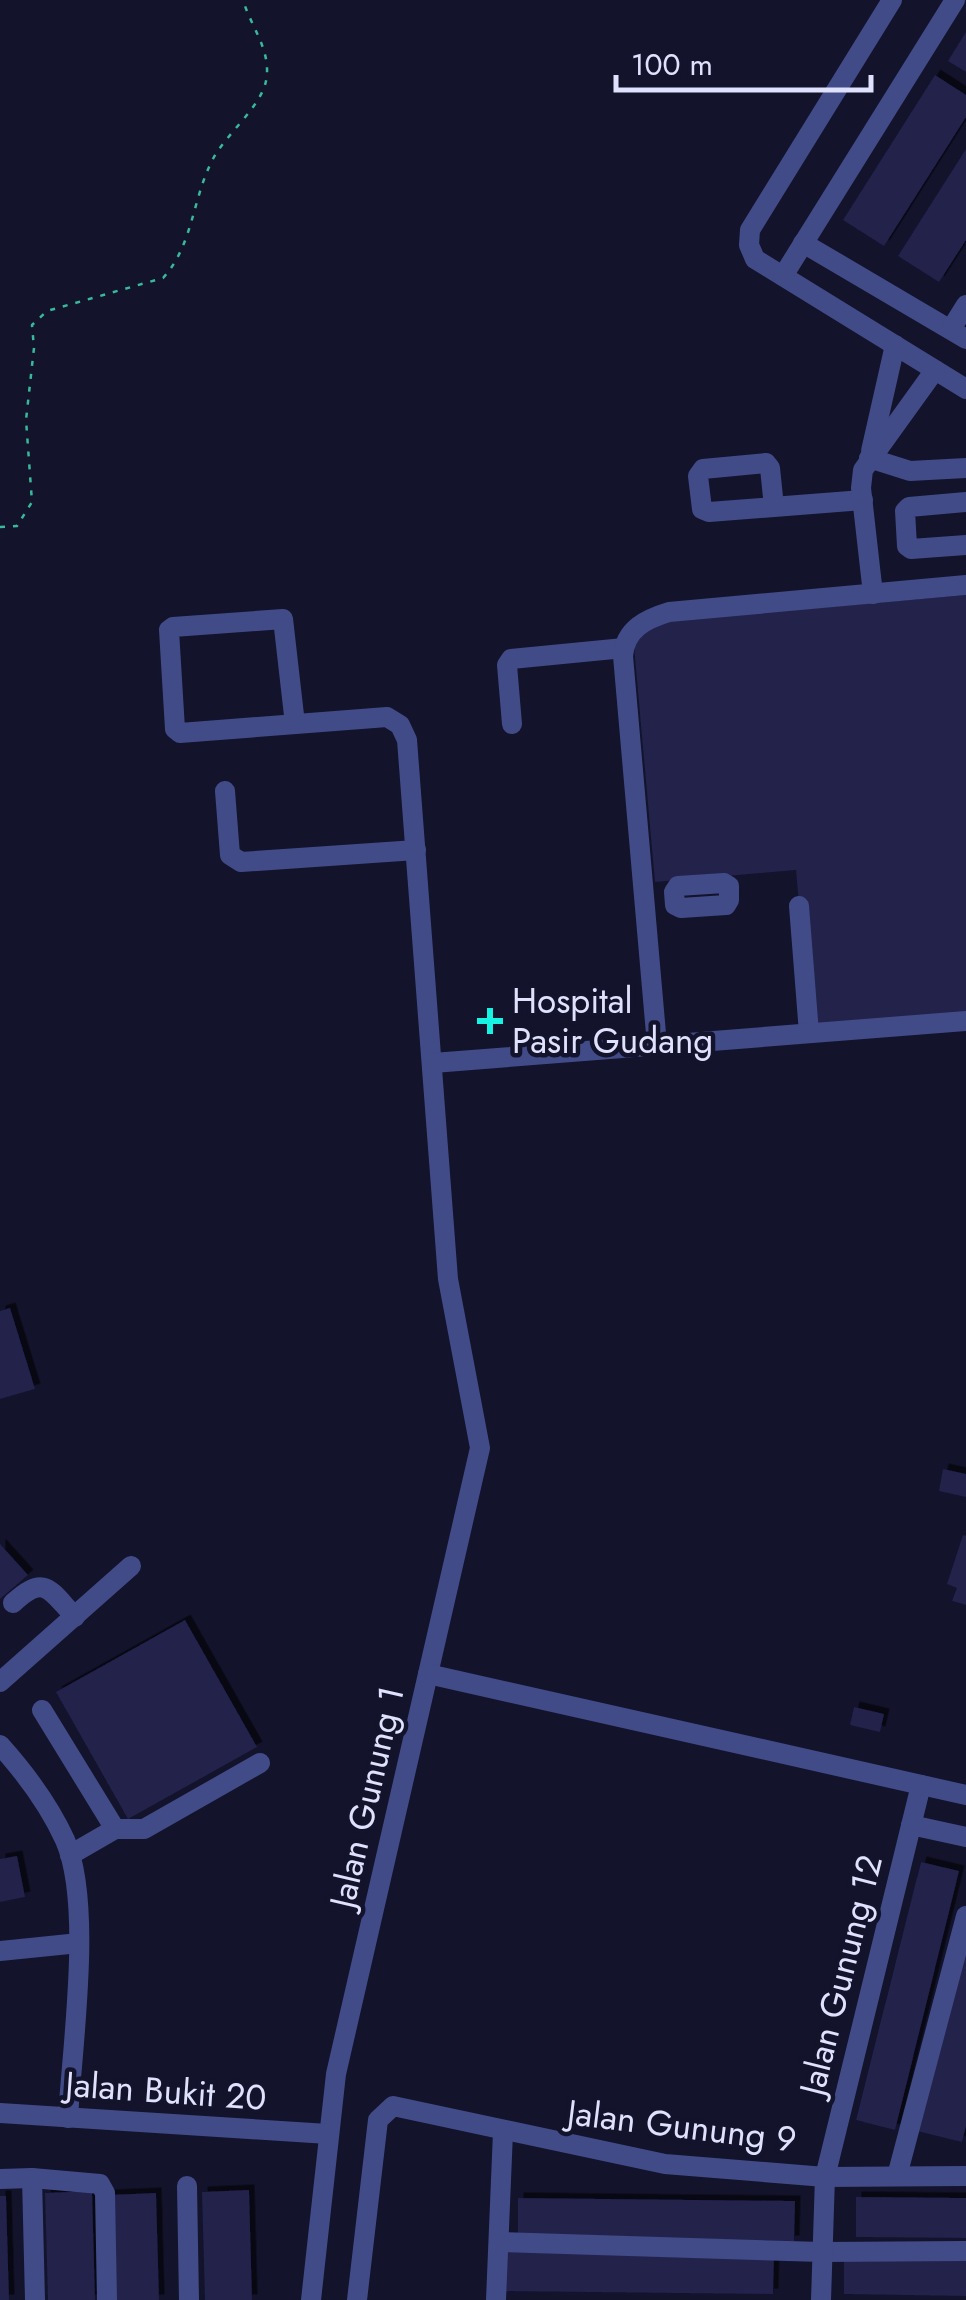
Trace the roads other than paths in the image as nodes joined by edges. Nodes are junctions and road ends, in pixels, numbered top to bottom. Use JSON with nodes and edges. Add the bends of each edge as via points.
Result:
{"nodes":[{"id":1,"x":892,"y":0,"type":"edge"},
{"id":2,"x":955,"y":0,"type":"edge"},
{"id":3,"x":803,"y":244,"type":"junction"},
{"id":4,"x":783,"y":276,"type":"junction"},
{"id":5,"x":966,"y":305,"type":"edge"},
{"id":6,"x":958,"y":334,"type":"edge"},
{"id":7,"x":895,"y":345,"type":"junction"},
{"id":8,"x":935,"y":370,"type":"junction"},
{"id":9,"x":966,"y":389,"type":"edge"},
{"id":10,"x":870,"y":458,"type":"junction"},
{"id":11,"x":966,"y":468,"type":"edge"},
{"id":12,"x":862,"y":500,"type":"junction"},
{"id":13,"x":966,"y":502,"type":"edge"},
{"id":14,"x":774,"y":507,"type":"dead end"},
{"id":15,"x":966,"y":545,"type":"edge"},
{"id":16,"x":966,"y":585,"type":"edge"},
{"id":17,"x":873,"y":594,"type":"junction"},
{"id":18,"x":624,"y":648,"type":"junction"},
{"id":19,"x":295,"y":724,"type":"junction"},
{"id":20,"x":512,"y":724,"type":"dead end"},
{"id":21,"x":224,"y":791,"type":"dead end"},
{"id":22,"x":416,"y":850,"type":"junction"},
{"id":23,"x":674,"y":898,"type":"dead end"},
{"id":24,"x":644,"y":900,"type":"junction"},
{"id":25,"x":799,"y":906,"type":"dead end"},
{"id":26,"x":966,"y":1021,"type":"edge"},
{"id":27,"x":810,"y":1034,"type":"junction"},
{"id":28,"x":656,"y":1045,"type":"junction"},
{"id":29,"x":433,"y":1063,"type":"junction"},
{"id":30,"x":131,"y":1566,"type":"dead end"},
{"id":31,"x":13,"y":1603,"type":"dead end"},
{"id":32,"x":74,"y":1617,"type":"junction"},
{"id":33,"x":428,"y":1674,"type":"junction"},
{"id":34,"x":0,"y":1682,"type":"edge"},
{"id":35,"x":42,"y":1710,"type":"dead end"},
{"id":36,"x":0,"y":1745,"type":"edge"},
{"id":37,"x":260,"y":1763,"type":"dead end"},
{"id":38,"x":920,"y":1784,"type":"junction"},
{"id":39,"x":966,"y":1795,"type":"edge"},
{"id":40,"x":911,"y":1825,"type":"junction"},
{"id":41,"x":115,"y":1829,"type":"junction"},
{"id":42,"x":966,"y":1837,"type":"edge"},
{"id":43,"x":70,"y":1855,"type":"junction"},
{"id":44,"x":966,"y":1916,"type":"edge"},
{"id":45,"x":78,"y":1943,"type":"junction"},
{"id":46,"x":0,"y":1952,"type":"edge"},
{"id":47,"x":0,"y":2113,"type":"edge"},
{"id":48,"x":68,"y":2118,"type":"junction"},
{"id":49,"x":504,"y":2132,"type":"junction"},
{"id":50,"x":328,"y":2134,"type":"junction"},
{"id":51,"x":825,"y":2176,"type":"junction"},
{"id":52,"x":897,"y":2176,"type":"junction"},
{"id":53,"x":966,"y":2176,"type":"edge"},
{"id":54,"x":32,"y":2178,"type":"junction"},
{"id":55,"x":0,"y":2179,"type":"edge"},
{"id":56,"x":187,"y":2186,"type":"dead end"},
{"id":57,"x":499,"y":2242,"type":"junction"},
{"id":58,"x":966,"y":2251,"type":"edge"},
{"id":59,"x":822,"y":2252,"type":"junction"},
{"id":60,"x":35,"y":2300,"type":"edge"},
{"id":61,"x":107,"y":2300,"type":"edge"},
{"id":62,"x":190,"y":2300,"type":"edge"},
{"id":63,"x":311,"y":2300,"type":"edge"},
{"id":64,"x":357,"y":2300,"type":"edge"},
{"id":65,"x":496,"y":2300,"type":"edge"},
{"id":66,"x":821,"y":2300,"type":"edge"}],
"edges":[{"from":1,"to":4,"type":"street","via":[[750,230],[755,259]]},
{"from":2,"to":3,"type":"street"},
{"from":3,"to":4,"type":"street"},
{"from":3,"to":6,"type":"street"},
{"from":4,"to":7,"type":"street"},
{"from":5,"to":6,"type":"street"},
{"from":7,"to":8,"type":"street"},
{"from":7,"to":10,"type":"street"},
{"from":8,"to":9,"type":"street"},
{"from":8,"to":10,"type":"street"},
{"from":10,"to":11,"type":"street","via":[[910,471]]},
{"from":10,"to":12,"type":"street"},
{"from":12,"to":14,"type":"street"},
{"from":12,"to":17,"type":"street"},
{"from":13,"to":15,"type":"street","via":[[905,511],[911,549]]},
{"from":16,"to":17,"type":"street"},
{"from":17,"to":18,"type":"street","via":[[669,612],[633,630]]},
{"from":18,"to":20,"type":"street","via":[[510,660]]},
{"from":18,"to":24,"type":"street"},
{"from":19,"to":19,"type":"street","via":[[180,733],[169,630],[279,617],[286,624]]},
{"from":19,"to":22,"type":"street","via":[[387,717],[400,724]]},
{"from":21,"to":22,"type":"street","via":[[230,854],[241,862]]},
{"from":22,"to":29,"type":"street"},
{"from":23,"to":24,"type":"street"},
{"from":24,"to":28,"type":"street"},
{"from":25,"to":27,"type":"street"},
{"from":26,"to":27,"type":"street"},
{"from":27,"to":28,"type":"street"},
{"from":28,"to":29,"type":"street"},
{"from":29,"to":33,"type":"street","via":[[448,1279],[480,1448]]},
{"from":30,"to":32,"type":"street"},
{"from":31,"to":32,"type":"street","via":[[40,1585]]},
{"from":32,"to":34,"type":"street"},
{"from":33,"to":38,"type":"street","name":"Jalan Gunung 1"},
{"from":33,"to":50,"type":"street","name":"Jalan Gunung 1"},
{"from":35,"to":41,"type":"street"},
{"from":36,"to":43,"type":"street","via":[[42,1798]]},
{"from":37,"to":41,"type":"street","via":[[144,1829]]},
{"from":38,"to":39,"type":"street","name":"Jalan Gunung 1"},
{"from":38,"to":40,"type":"street","name":"Jalan Gunung 12"},
{"from":40,"to":42,"type":"street"},
{"from":40,"to":51,"type":"street","name":"Jalan Gunung 12"},
{"from":41,"to":43,"type":"street"},
{"from":43,"to":45,"type":"street"},
{"from":44,"to":52,"type":"street"},
{"from":45,"to":46,"type":"street"},
{"from":45,"to":48,"type":"street"},
{"from":47,"to":48,"type":"street","name":"Jalan Bukit 20"},
{"from":48,"to":50,"type":"street","name":"Jalan Bukit 20"},
{"from":49,"to":51,"type":"street","name":"Jalan Gunung 9","via":[[665,2164]]},
{"from":49,"to":57,"type":"street"},
{"from":49,"to":64,"type":"street","name":"Jalan Gunung 9","via":[[394,2106],[378,2120]]},
{"from":50,"to":63,"type":"street","name":"Jalan Gunung 1"},
{"from":51,"to":52,"type":"street","name":"Jalan Gunung 9"},
{"from":51,"to":59,"type":"street","name":"Jalan Gunung 12"},
{"from":52,"to":53,"type":"street","name":"Jalan Gunung 9"},
{"from":54,"to":55,"type":"street"},
{"from":54,"to":60,"type":"street"},
{"from":54,"to":61,"type":"street","via":[[100,2184]]},
{"from":56,"to":62,"type":"street"},
{"from":57,"to":59,"type":"street"},
{"from":57,"to":65,"type":"street"},
{"from":58,"to":59,"type":"street"},
{"from":59,"to":66,"type":"street","name":"Jalan Gunung 12"}]}
